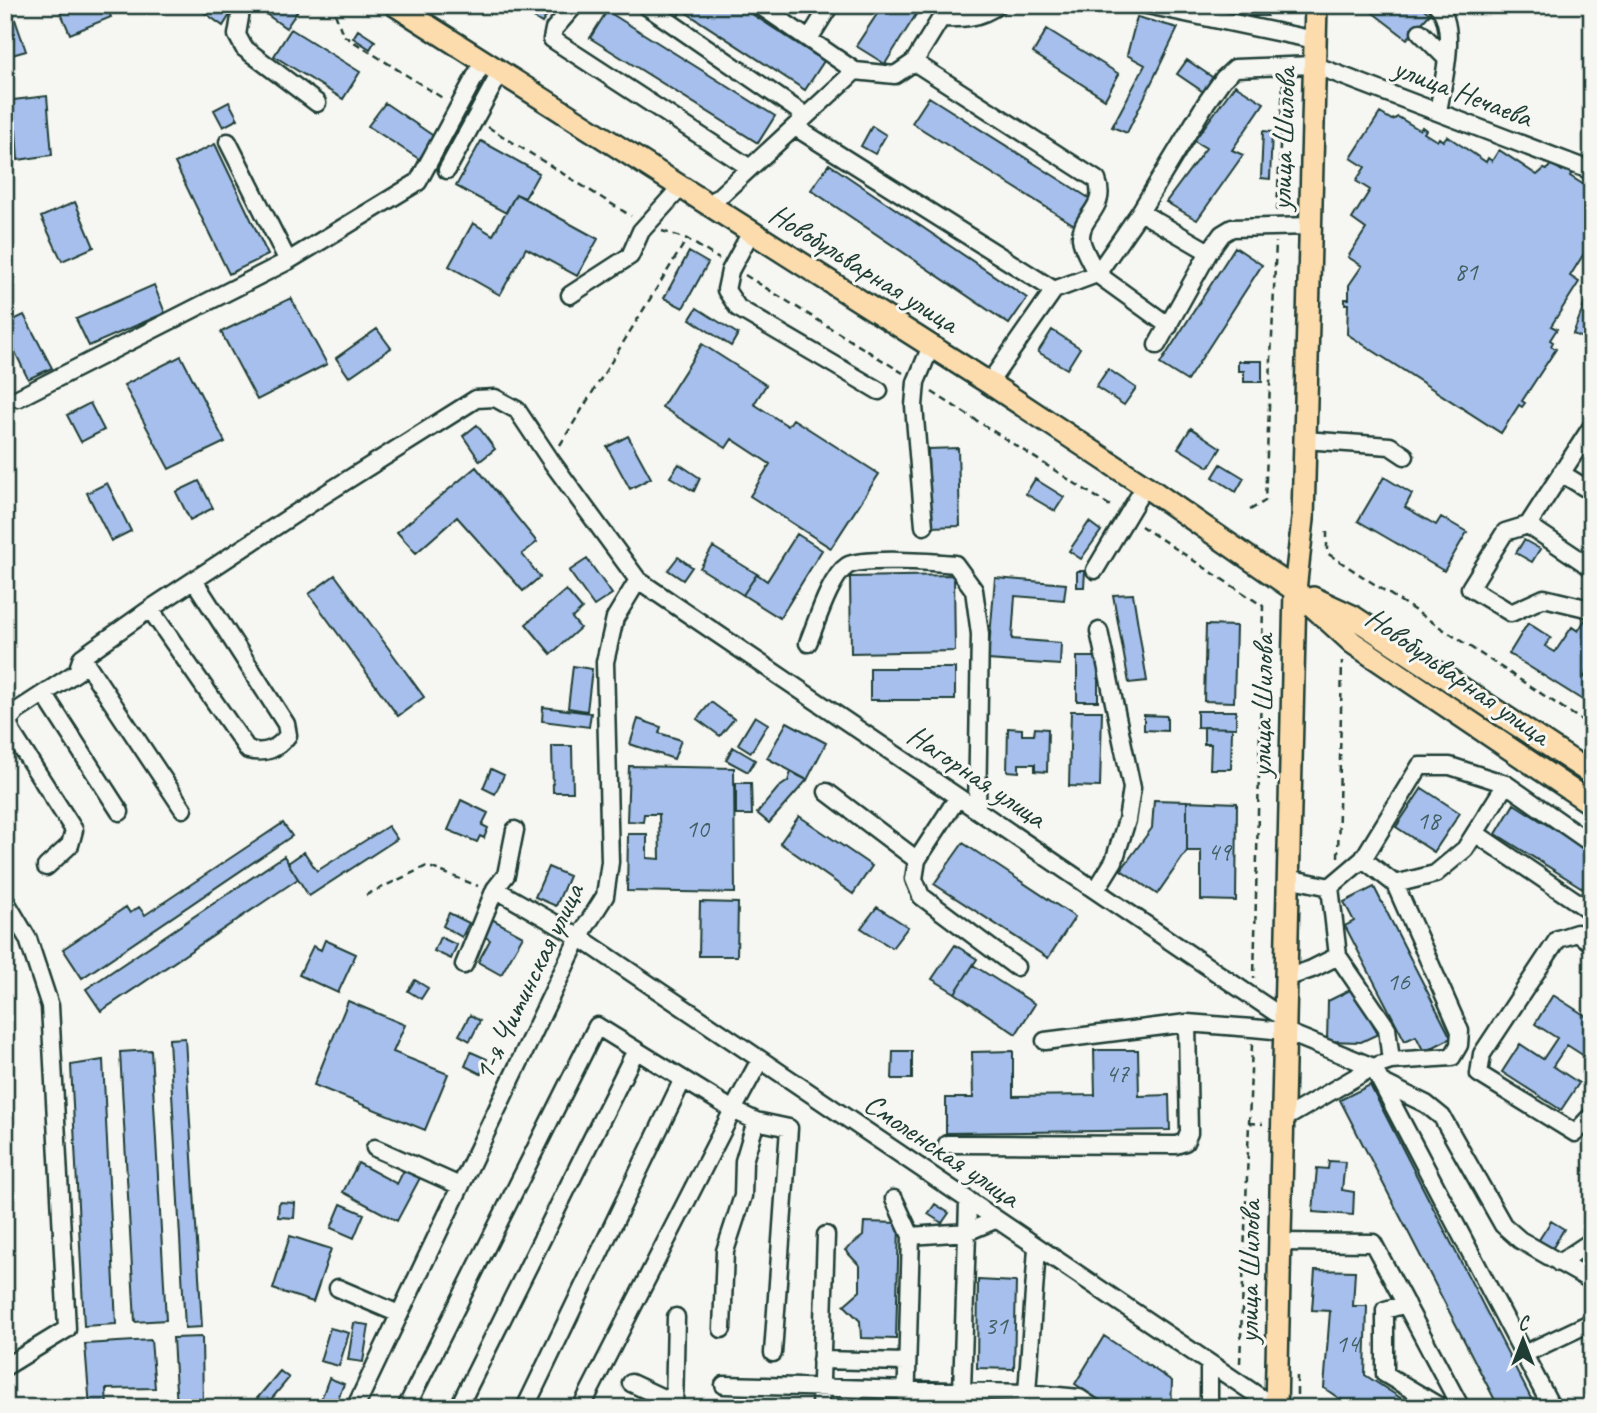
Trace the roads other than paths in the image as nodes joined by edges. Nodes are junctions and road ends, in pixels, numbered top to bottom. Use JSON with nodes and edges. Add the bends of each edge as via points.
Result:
{"nodes":[{"id":1,"x":243,"y":5,"type":"edge"},
{"id":2,"x":395,"y":5,"type":"edge"},
{"id":3,"x":575,"y":5,"type":"edge"},
{"id":4,"x":645,"y":5,"type":"edge"},
{"id":5,"x":759,"y":5,"type":"edge"},
{"id":6,"x":830,"y":5,"type":"edge"},
{"id":7,"x":998,"y":5,"type":"edge"},
{"id":8,"x":1146,"y":5,"type":"edge"},
{"id":9,"x":1316,"y":5,"type":"edge"},
{"id":10,"x":1437,"y":5,"type":"edge"},
{"id":11,"x":1211,"y":11,"type":"edge"},
{"id":12,"x":945,"y":12,"type":"edge"},
{"id":13,"x":1420,"y":32,"type":"dead end"},
{"id":14,"x":808,"y":39,"type":"junction"},
{"id":15,"x":1315,"y":40,"type":"junction"},
{"id":16,"x":1447,"y":59,"type":"junction"},
{"id":17,"x":914,"y":62,"type":"junction"},
{"id":18,"x":1314,"y":65,"type":"junction"},
{"id":19,"x":492,"y":68,"type":"junction"},
{"id":20,"x":855,"y":71,"type":"junction"},
{"id":21,"x":317,"y":103,"type":"dead end"},
{"id":22,"x":1438,"y":112,"type":"junction"},
{"id":23,"x":800,"y":122,"type":"junction"},
{"id":24,"x":228,"y":142,"type":"dead end"},
{"id":25,"x":750,"y":168,"type":"junction"},
{"id":26,"x":447,"y":170,"type":"dead end"},
{"id":27,"x":1592,"y":171,"type":"edge"},
{"id":28,"x":681,"y":187,"type":"junction"},
{"id":29,"x":710,"y":205,"type":"junction"},
{"id":30,"x":1140,"y":212,"type":"junction"},
{"id":31,"x":1310,"y":226,"type":"junction"},
{"id":32,"x":751,"y":232,"type":"junction"},
{"id":33,"x":1209,"y":252,"type":"junction"},
{"id":34,"x":288,"y":261,"type":"junction"},
{"id":35,"x":1097,"y":274,"type":"junction"},
{"id":36,"x":1054,"y":290,"type":"junction"},
{"id":37,"x":570,"y":295,"type":"dead end"},
{"id":38,"x":1169,"y":326,"type":"junction"},
{"id":39,"x":1157,"y":345,"type":"dead end"},
{"id":40,"x":931,"y":346,"type":"junction"},
{"id":41,"x":989,"y":383,"type":"junction"},
{"id":42,"x":879,"y":391,"type":"dead end"},
{"id":43,"x":19,"y":398,"type":"dead end"},
{"id":44,"x":1592,"y":426,"type":"edge"},
{"id":45,"x":1304,"y":440,"type":"junction"},
{"id":46,"x":1405,"y":456,"type":"dead end"},
{"id":47,"x":1561,"y":473,"type":"junction"},
{"id":48,"x":1145,"y":486,"type":"junction"},
{"id":49,"x":1592,"y":492,"type":"edge"},
{"id":50,"x":1528,"y":525,"type":"junction"},
{"id":51,"x":924,"y":526,"type":"dead end"},
{"id":52,"x":1592,"y":568,"type":"edge"},
{"id":53,"x":1095,"y":570,"type":"dead end"},
{"id":54,"x":638,"y":580,"type":"junction"},
{"id":55,"x":195,"y":582,"type":"junction"},
{"id":56,"x":1295,"y":590,"type":"junction"},
{"id":57,"x":1586,"y":608,"type":"dead end"},
{"id":58,"x":150,"y":609,"type":"junction"},
{"id":59,"x":1099,"y":631,"type":"dead end"},
{"id":60,"x":808,"y":643,"type":"dead end"},
{"id":61,"x":82,"y":657,"type":"junction"},
{"id":62,"x":44,"y":694,"type":"junction"},
{"id":63,"x":1592,"y":774,"type":"edge"},
{"id":64,"x":1506,"y":784,"type":"junction"},
{"id":65,"x":827,"y":792,"type":"dead end"},
{"id":66,"x":958,"y":797,"type":"junction"},
{"id":67,"x":1592,"y":804,"type":"edge"},
{"id":68,"x":183,"y":809,"type":"dead end"},
{"id":69,"x":977,"y":810,"type":"junction"},
{"id":70,"x":120,"y":812,"type":"dead end"},
{"id":71,"x":515,"y":830,"type":"dead end"},
{"id":72,"x":1475,"y":833,"type":"junction"},
{"id":73,"x":1592,"y":844,"type":"edge"},
{"id":74,"x":1363,"y":859,"type":"junction"},
{"id":75,"x":917,"y":860,"type":"junction"},
{"id":76,"x":46,"y":867,"type":"dead end"},
{"id":77,"x":1288,"y":878,"type":"junction"},
{"id":78,"x":1334,"y":883,"type":"junction"},
{"id":79,"x":1395,"y":884,"type":"junction"},
{"id":80,"x":495,"y":888,"type":"junction"},
{"id":81,"x":1096,"y":890,"type":"junction"},
{"id":82,"x":5,"y":900,"type":"edge"},
{"id":83,"x":1592,"y":912,"type":"edge"},
{"id":84,"x":579,"y":937,"type":"junction"},
{"id":85,"x":1592,"y":943,"type":"edge"},
{"id":86,"x":1338,"y":956,"type":"junction"},
{"id":87,"x":464,"y":965,"type":"dead end"},
{"id":88,"x":1016,"y":967,"type":"dead end"},
{"id":89,"x":1286,"y":978,"type":"junction"},
{"id":90,"x":1187,"y":1023,"type":"junction"},
{"id":91,"x":1285,"y":1025,"type":"junction"},
{"id":92,"x":1045,"y":1041,"type":"dead end"},
{"id":93,"x":636,"y":1050,"type":"junction"},
{"id":94,"x":760,"y":1060,"type":"junction"},
{"id":95,"x":1391,"y":1061,"type":"junction"},
{"id":96,"x":1373,"y":1067,"type":"junction"},
{"id":97,"x":683,"y":1079,"type":"junction"},
{"id":98,"x":1382,"y":1083,"type":"junction"},
{"id":99,"x":733,"y":1110,"type":"junction"},
{"id":100,"x":1592,"y":1115,"type":"edge"},
{"id":101,"x":756,"y":1121,"type":"junction"},
{"id":102,"x":1282,"y":1121,"type":"junction"},
{"id":103,"x":947,"y":1144,"type":"dead end"},
{"id":104,"x":375,"y":1148,"type":"dead end"},
{"id":105,"x":460,"y":1186,"type":"junction"},
{"id":106,"x":894,"y":1199,"type":"dead end"},
{"id":107,"x":968,"y":1202,"type":"junction"},
{"id":108,"x":995,"y":1220,"type":"junction"},
{"id":109,"x":967,"y":1232,"type":"junction"},
{"id":110,"x":826,"y":1236,"type":"dead end"},
{"id":111,"x":911,"y":1236,"type":"junction"},
{"id":112,"x":1592,"y":1241,"type":"edge"},
{"id":113,"x":1280,"y":1242,"type":"junction"},
{"id":114,"x":1037,"y":1248,"type":"junction"},
{"id":115,"x":1559,"y":1263,"type":"junction"},
{"id":116,"x":1592,"y":1281,"type":"edge"},
{"id":117,"x":338,"y":1288,"type":"dead end"},
{"id":118,"x":1406,"y":1304,"type":"junction"},
{"id":119,"x":399,"y":1314,"type":"junction"},
{"id":120,"x":676,"y":1317,"type":"dead end"},
{"id":121,"x":1592,"y":1322,"type":"edge"},
{"id":122,"x":722,"y":1329,"type":"dead end"},
{"id":123,"x":773,"y":1353,"type":"dead end"},
{"id":124,"x":1524,"y":1354,"type":"junction"},
{"id":125,"x":821,"y":1360,"type":"junction"},
{"id":126,"x":906,"y":1362,"type":"junction"},
{"id":127,"x":1209,"y":1364,"type":"junction"},
{"id":128,"x":5,"y":1367,"type":"edge"},
{"id":129,"x":631,"y":1383,"type":"dead end"},
{"id":130,"x":724,"y":1385,"type":"dead end"},
{"id":131,"x":820,"y":1388,"type":"junction"},
{"id":132,"x":906,"y":1389,"type":"junction"},
{"id":133,"x":962,"y":1391,"type":"junction"},
{"id":134,"x":1027,"y":1400,"type":"edge"},
{"id":135,"x":674,"y":1405,"type":"edge"},
{"id":136,"x":355,"y":1408,"type":"edge"},
{"id":137,"x":406,"y":1408,"type":"edge"},
{"id":138,"x":458,"y":1408,"type":"edge"},
{"id":139,"x":525,"y":1408,"type":"edge"},
{"id":140,"x":581,"y":1408,"type":"edge"},
{"id":141,"x":820,"y":1408,"type":"edge"},
{"id":142,"x":906,"y":1408,"type":"edge"},
{"id":143,"x":1094,"y":1408,"type":"edge"},
{"id":144,"x":1209,"y":1408,"type":"edge"},
{"id":145,"x":1276,"y":1408,"type":"edge"},
{"id":146,"x":1442,"y":1408,"type":"edge"},
{"id":147,"x":1461,"y":1408,"type":"edge"},
{"id":148,"x":1552,"y":1408,"type":"edge"}],
"edges":[{"from":1,"to":21,"type":"street","via":[[237,35],[244,48]]},
{"from":2,"to":19,"type":"main road","name":"Новобульварная улица"},
{"from":3,"to":25,"type":"street","via":[[554,29],[552,39]]},
{"from":4,"to":23,"type":"street"},
{"from":5,"to":14,"type":"street"},
{"from":6,"to":14,"type":"street"},
{"from":7,"to":12,"type":"street","via":[[967,19]]},
{"from":8,"to":11,"type":"street"},
{"from":9,"to":15,"type":"main road","name":"улица Шилова"},
{"from":10,"to":16,"type":"street","via":[[1447,20]]},
{"from":11,"to":15,"type":"street"},
{"from":12,"to":17,"type":"street"},
{"from":13,"to":16,"type":"street"},
{"from":14,"to":20,"type":"street"},
{"from":15,"to":18,"type":"main road","name":"улица Шилова"},
{"from":16,"to":22,"type":"street"},
{"from":17,"to":20,"type":"street","via":[[895,75]]},
{"from":17,"to":35,"type":"street","via":[[1097,180],[1100,200],[1081,239]]},
{"from":18,"to":22,"type":"street","name":"улица Нечаева"},
{"from":18,"to":30,"type":"street","via":[[1235,68],[1206,103]]},
{"from":18,"to":31,"type":"main road","name":"улица Шилова"},
{"from":19,"to":26,"type":"street"},
{"from":19,"to":28,"type":"main road","name":"Новобульварная улица"},
{"from":19,"to":34,"type":"street","via":[[418,182]]},
{"from":20,"to":23,"type":"street"},
{"from":22,"to":27,"type":"street","name":"улица Нечаева"},
{"from":23,"to":25,"type":"street"},
{"from":23,"to":36,"type":"street"},
{"from":24,"to":34,"type":"street"},
{"from":25,"to":29,"type":"street"},
{"from":28,"to":29,"type":"main road","name":"Новобульварная улица"},
{"from":28,"to":37,"type":"street","via":[[641,231],[630,256]]},
{"from":29,"to":32,"type":"main road","name":"Новобульварная улица"},
{"from":30,"to":33,"type":"street"},
{"from":30,"to":35,"type":"street"},
{"from":31,"to":33,"type":"street","via":[[1232,228]]},
{"from":31,"to":45,"type":"main road","name":"улица Шилова"},
{"from":32,"to":40,"type":"main road","name":"Новобульварная улица"},
{"from":32,"to":42,"type":"street","via":[[730,271],[726,290],[738,308]]},
{"from":33,"to":38,"type":"street"},
{"from":34,"to":43,"type":"street"},
{"from":35,"to":36,"type":"street"},
{"from":35,"to":38,"type":"street"},
{"from":36,"to":41,"type":"street"},
{"from":38,"to":39,"type":"street"},
{"from":40,"to":41,"type":"main road","name":"Новобульварная улица"},
{"from":40,"to":51,"type":"street","via":[[916,382],[914,406]]},
{"from":41,"to":48,"type":"main road","name":"Новобульварная улица"},
{"from":44,"to":47,"type":"street"},
{"from":45,"to":46,"type":"street","via":[[1390,446]]},
{"from":45,"to":56,"type":"main road","name":"улица Шилова","via":[[1303,519]]},
{"from":47,"to":49,"type":"street"},
{"from":47,"to":50,"type":"street"},
{"from":48,"to":53,"type":"street"},
{"from":48,"to":56,"type":"main road","name":"Новобульварная улица"},
{"from":50,"to":52,"type":"street"},
{"from":50,"to":57,"type":"street","via":[[1505,532],[1470,588],[1511,613],[1544,598]]},
{"from":54,"to":55,"type":"street","via":[[517,410],[495,398],[476,399],[446,417]]},
{"from":54,"to":66,"type":"street","name":"Нагорная улица"},
{"from":54,"to":84,"type":"street","name":"1-я Читинская улица","via":[[615,618],[604,662],[610,862],[605,896]]},
{"from":55,"to":58,"type":"street"},
{"from":55,"to":58,"type":"street","via":[[286,724],[288,735],[281,745],[262,754],[248,750]]},
{"from":56,"to":63,"type":"main road","name":"Новобульварная улица","via":[[1352,616]]},
{"from":56,"to":67,"type":"main road","name":"Новобульварная улица","via":[[1353,643]]},
{"from":56,"to":77,"type":"main road","name":"улица Шилова"},
{"from":58,"to":61,"type":"street"},
{"from":59,"to":81,"type":"street","via":[[1132,788],[1114,860]]},
{"from":60,"to":69,"type":"street","via":[[836,578],[848,565],[881,561],[955,564],[974,590],[980,634]]},
{"from":61,"to":62,"type":"street","via":[[77,672]]},
{"from":61,"to":68,"type":"street"},
{"from":62,"to":70,"type":"street"},
{"from":62,"to":76,"type":"street","via":[[8,721],[74,830],[70,845]]},
{"from":64,"to":72,"type":"street"},
{"from":64,"to":73,"type":"street"},
{"from":64,"to":74,"type":"street","via":[[1450,766],[1420,766]]},
{"from":65,"to":75,"type":"street"},
{"from":66,"to":69,"type":"street","name":"Нагорная улица"},
{"from":66,"to":75,"type":"street"},
{"from":69,"to":81,"type":"street","name":"Нагорная улица"},
{"from":71,"to":80,"type":"street","via":[[506,874]]},
{"from":72,"to":79,"type":"street","via":[[1465,849],[1434,874]]},
{"from":72,"to":83,"type":"street"},
{"from":74,"to":78,"type":"street"},
{"from":74,"to":79,"type":"street"},
{"from":75,"to":88,"type":"street","via":[[914,879],[921,896]]},
{"from":77,"to":78,"type":"street"},
{"from":77,"to":89,"type":"main road","name":"улица Шилова"},
{"from":78,"to":86,"type":"street"},
{"from":79,"to":95,"type":"street","via":[[1460,1031],[1452,1057]]},
{"from":80,"to":84,"type":"street","name":"Смоленская улица"},
{"from":80,"to":87,"type":"street"},
{"from":81,"to":91,"type":"street","name":"Нагорная улица"},
{"from":82,"to":128,"type":"street","via":[[28,939],[50,1006],[67,1329]]},
{"from":84,"to":94,"type":"street","name":"Смоленская улица"},
{"from":84,"to":105,"type":"street","name":"1-я Читинская улица"},
{"from":85,"to":100,"type":"street","via":[[1577,933],[1558,939],[1482,1054],[1479,1074],[1576,1133]]},
{"from":86,"to":89,"type":"street"},
{"from":86,"to":95,"type":"street","via":[[1388,1028]]},
{"from":89,"to":91,"type":"main road","name":"улица Шилова"},
{"from":90,"to":91,"type":"street"},
{"from":90,"to":92,"type":"street"},
{"from":90,"to":103,"type":"street","via":[[1189,1133],[1185,1142]]},
{"from":91,"to":96,"type":"street"},
{"from":91,"to":102,"type":"main road","name":"улица Шилова"},
{"from":93,"to":97,"type":"street"},
{"from":93,"to":137,"type":"street","via":[[597,1026]]},
{"from":93,"to":138,"type":"street"},
{"from":94,"to":99,"type":"street"},
{"from":94,"to":107,"type":"street","name":"Смоленская улица"},
{"from":95,"to":96,"type":"street"},
{"from":96,"to":98,"type":"street"},
{"from":96,"to":102,"type":"street"},
{"from":97,"to":99,"type":"street"},
{"from":97,"to":139,"type":"street"},
{"from":98,"to":115,"type":"street","via":[[1442,1117],[1503,1225]]},
{"from":98,"to":124,"type":"street"},
{"from":99,"to":101,"type":"street"},
{"from":99,"to":140,"type":"street"},
{"from":101,"to":122,"type":"street","via":[[744,1161],[743,1196],[725,1251]]},
{"from":101,"to":123,"type":"street","via":[[789,1128]]},
{"from":102,"to":113,"type":"main road","name":"улица Шилова"},
{"from":104,"to":105,"type":"street"},
{"from":105,"to":119,"type":"street","name":"1-я Читинская улица"},
{"from":106,"to":111,"type":"street"},
{"from":107,"to":108,"type":"street","name":"Смоленская улица"},
{"from":107,"to":109,"type":"street"},
{"from":108,"to":109,"type":"street"},
{"from":108,"to":114,"type":"street","name":"Смоленская улица"},
{"from":109,"to":111,"type":"street"},
{"from":109,"to":133,"type":"street"},
{"from":110,"to":125,"type":"street"},
{"from":111,"to":126,"type":"street"},
{"from":112,"to":115,"type":"street"},
{"from":113,"to":118,"type":"street","via":[[1373,1243]]},
{"from":113,"to":145,"type":"main road","name":"улица Шилова"},
{"from":114,"to":127,"type":"street","name":"Смоленская улица"},
{"from":114,"to":134,"type":"street"},
{"from":115,"to":116,"type":"street"},
{"from":117,"to":119,"type":"street"},
{"from":118,"to":146,"type":"street","via":[[1385,1310],[1385,1374]]},
{"from":118,"to":147,"type":"street"},
{"from":119,"to":136,"type":"street","name":"1-я Читинская улица"},
{"from":120,"to":135,"type":"street"},
{"from":121,"to":124,"type":"street"},
{"from":124,"to":148,"type":"street"},
{"from":125,"to":126,"type":"street"},
{"from":125,"to":131,"type":"street"},
{"from":126,"to":132,"type":"street"},
{"from":127,"to":144,"type":"street"},
{"from":127,"to":145,"type":"street","name":"Смоленская улица"},
{"from":129,"to":135,"type":"street"},
{"from":130,"to":131,"type":"street"},
{"from":131,"to":132,"type":"street"},
{"from":131,"to":141,"type":"street"},
{"from":132,"to":133,"type":"street"},
{"from":132,"to":142,"type":"street"},
{"from":133,"to":134,"type":"street"},
{"from":134,"to":143,"type":"street","via":[[1079,1398]]}]}
